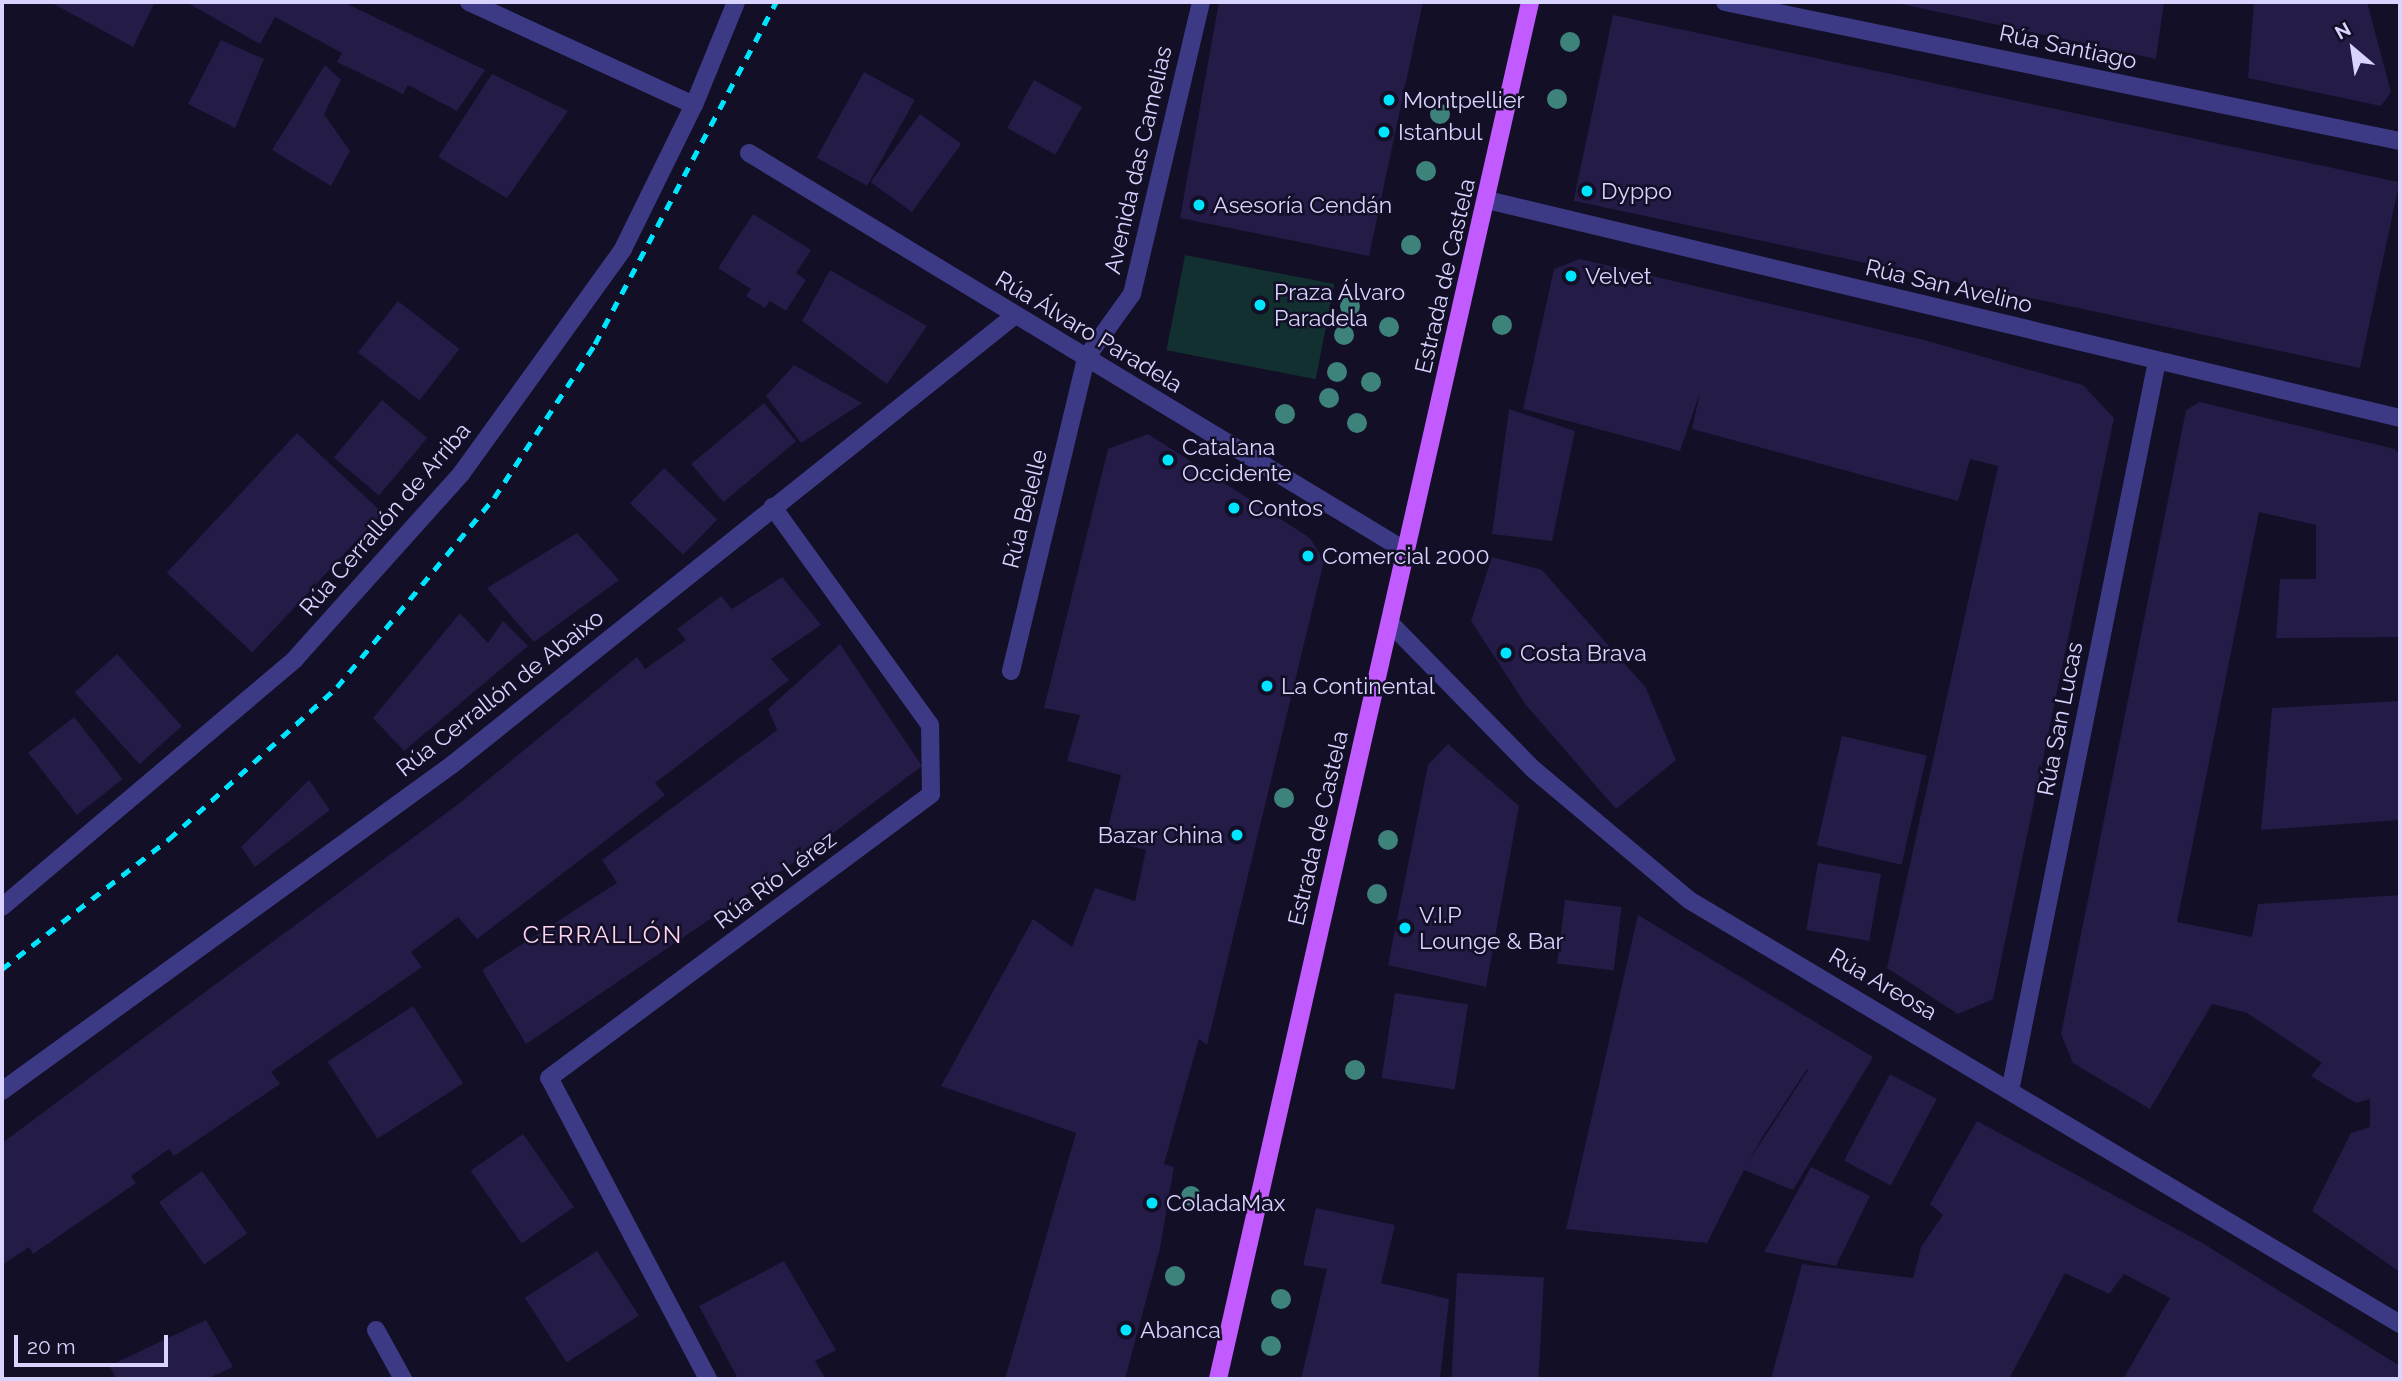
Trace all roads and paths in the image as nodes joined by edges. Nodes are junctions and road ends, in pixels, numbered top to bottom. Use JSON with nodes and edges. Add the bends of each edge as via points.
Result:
{"nodes":[{"id":1,"x":468,"y":2,"type":"edge"},
{"id":2,"x":736,"y":2,"type":"edge"},
{"id":3,"x":1201,"y":2,"type":"edge"},
{"id":4,"x":1530,"y":2,"type":"edge"},
{"id":5,"x":1725,"y":2,"type":"edge"},
{"id":6,"x":694,"y":105,"type":"junction"},
{"id":7,"x":2400,"y":141,"type":"edge"},
{"id":8,"x":749,"y":153,"type":"dead end"},
{"id":9,"x":1488,"y":200,"type":"junction"},
{"id":10,"x":1014,"y":316,"type":"junction"},
{"id":11,"x":1086,"y":358,"type":"junction"},
{"id":12,"x":2157,"y":361,"type":"junction"},
{"id":13,"x":2400,"y":418,"type":"edge"},
{"id":14,"x":773,"y":508,"type":"junction"},
{"id":15,"x":1406,"y":551,"type":"junction"},
{"id":16,"x":1390,"y":623,"type":"junction"},
{"id":17,"x":1011,"y":671,"type":"dead end"},
{"id":18,"x":2,"y":907,"type":"edge"},
{"id":19,"x":2011,"y":1086,"type":"junction"},
{"id":20,"x":2,"y":1091,"type":"edge"},
{"id":21,"x":2400,"y":1324,"type":"edge"},
{"id":22,"x":376,"y":1330,"type":"dead end"},
{"id":23,"x":403,"y":1379,"type":"edge"},
{"id":24,"x":708,"y":1379,"type":"edge"},
{"id":25,"x":1218,"y":1379,"type":"edge"}],
"edges":[{"from":1,"to":6,"type":"street"},
{"from":2,"to":6,"type":"street","name":"Rúa Cerrallón de Arriba"},
{"from":3,"to":11,"type":"street","name":"Avenida das Camelias","via":[[1132,294]]},
{"from":4,"to":9,"type":"main road","name":"Estrada de Castela"},
{"from":5,"to":7,"type":"street","name":"Rúa Santiago"},
{"from":6,"to":18,"type":"street","name":"Rúa Cerrallón de Arriba","via":[[623,249],[461,474],[295,659]]},
{"from":8,"to":10,"type":"street","name":"Rúa Álvaro Paradela"},
{"from":9,"to":12,"type":"street","name":"Rúa San Avelino"},
{"from":9,"to":15,"type":"main road","name":"Estrada de Castela"},
{"from":10,"to":11,"type":"street","name":"Rúa Álvaro Paradela"},
{"from":10,"to":14,"type":"street","name":"Rúa Cerrallón de Abaixo"},
{"from":11,"to":15,"type":"street","name":"Rúa Álvaro Paradela"},
{"from":11,"to":17,"type":"street","name":"Rúa Belelle"},
{"from":12,"to":13,"type":"street","name":"Rúa San Avelino"},
{"from":12,"to":19,"type":"street","name":"Rúa San Lucas"},
{"from":14,"to":20,"type":"street","name":"Rúa Cerrallón de Abaixo","via":[[453,764]]},
{"from":14,"to":24,"type":"street","name":"Rúa Río Lérez","via":[[930,725],[931,794],[549,1078]]},
{"from":15,"to":16,"type":"main road","name":"Estrada de Castela"},
{"from":16,"to":19,"type":"street","name":"Rúa Areosa","via":[[1533,769],[1689,900]]},
{"from":16,"to":25,"type":"main road","name":"Estrada de Castela"},
{"from":19,"to":21,"type":"street","name":"Rúa Areosa"},
{"from":22,"to":23,"type":"street"}]}
